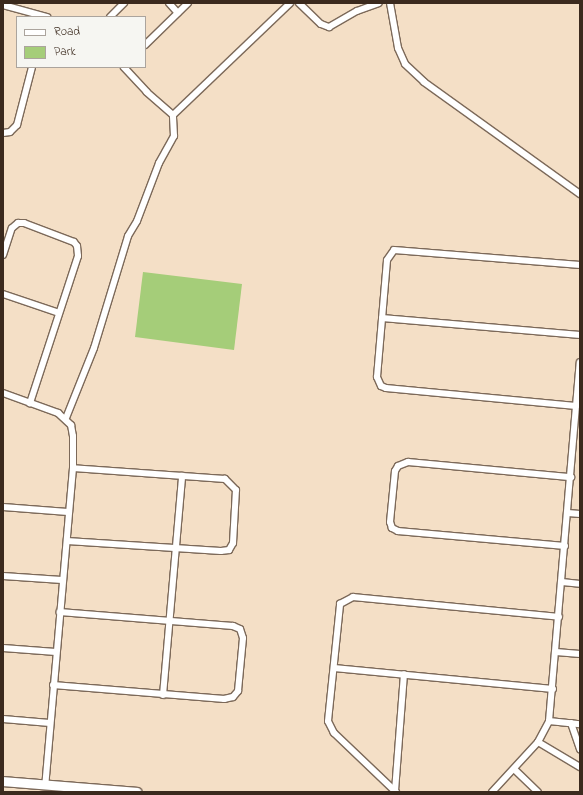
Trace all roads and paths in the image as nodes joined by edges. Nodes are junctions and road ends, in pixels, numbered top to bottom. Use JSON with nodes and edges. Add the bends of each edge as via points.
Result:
{"nodes":[{"id":1,"x":124,"y":3,"type":"edge"},
{"id":2,"x":169,"y":3,"type":"edge"},
{"id":3,"x":188,"y":3,"type":"edge"},
{"id":4,"x":290,"y":3,"type":"edge"},
{"id":5,"x":299,"y":3,"type":"edge"},
{"id":6,"x":378,"y":3,"type":"edge"},
{"id":7,"x":390,"y":3,"type":"edge"},
{"id":8,"x":3,"y":5,"type":"edge"},
{"id":9,"x":178,"y":13,"type":"junction"},
{"id":10,"x":42,"y":16,"type":"edge"},
{"id":11,"x":111,"y":16,"type":"edge"},
{"id":12,"x":146,"y":44,"type":"edge"},
{"id":13,"x":32,"y":68,"type":"edge"},
{"id":14,"x":125,"y":68,"type":"edge"},
{"id":15,"x":173,"y":115,"type":"junction"},
{"id":16,"x":3,"y":134,"type":"edge"},
{"id":17,"x":580,"y":194,"type":"edge"},
{"id":18,"x":3,"y":255,"type":"edge"},
{"id":19,"x":580,"y":265,"type":"edge"},
{"id":20,"x":3,"y":294,"type":"edge"},
{"id":21,"x":60,"y":313,"type":"junction"},
{"id":22,"x":382,"y":318,"type":"junction"},
{"id":23,"x":580,"y":335,"type":"edge"},
{"id":24,"x":580,"y":362,"type":"edge"},
{"id":25,"x":3,"y":394,"type":"edge"},
{"id":26,"x":30,"y":403,"type":"junction"},
{"id":27,"x":576,"y":406,"type":"junction"},
{"id":28,"x":66,"y":418,"type":"junction"},
{"id":29,"x":577,"y":436,"type":"edge"},
{"id":30,"x":73,"y":468,"type":"junction"},
{"id":31,"x":182,"y":476,"type":"junction"},
{"id":32,"x":571,"y":477,"type":"junction"},
{"id":33,"x":3,"y":507,"type":"edge"},
{"id":34,"x":68,"y":512,"type":"junction"},
{"id":35,"x":568,"y":513,"type":"junction"},
{"id":36,"x":580,"y":514,"type":"edge"},
{"id":37,"x":67,"y":541,"type":"junction"},
{"id":38,"x":566,"y":546,"type":"junction"},
{"id":39,"x":176,"y":548,"type":"junction"},
{"id":40,"x":3,"y":576,"type":"edge"},
{"id":41,"x":62,"y":580,"type":"junction"},
{"id":42,"x":562,"y":582,"type":"junction"},
{"id":43,"x":580,"y":584,"type":"edge"},
{"id":44,"x":60,"y":612,"type":"junction"},
{"id":45,"x":559,"y":617,"type":"junction"},
{"id":46,"x":168,"y":622,"type":"junction"},
{"id":47,"x":3,"y":648,"type":"edge"},
{"id":48,"x":56,"y":652,"type":"junction"},
{"id":49,"x":556,"y":652,"type":"junction"},
{"id":50,"x":580,"y":654,"type":"edge"},
{"id":51,"x":334,"y":668,"type":"junction"},
{"id":52,"x":404,"y":674,"type":"junction"},
{"id":53,"x":54,"y":685,"type":"junction"},
{"id":54,"x":553,"y":689,"type":"junction"},
{"id":55,"x":163,"y":695,"type":"junction"},
{"id":56,"x":3,"y":719,"type":"edge"},
{"id":57,"x":549,"y":721,"type":"junction"},
{"id":58,"x":50,"y":723,"type":"junction"},
{"id":59,"x":571,"y":723,"type":"junction"},
{"id":60,"x":580,"y":724,"type":"edge"},
{"id":61,"x":538,"y":742,"type":"junction"},
{"id":62,"x":580,"y":749,"type":"edge"},
{"id":63,"x":580,"y":767,"type":"edge"},
{"id":64,"x":514,"y":769,"type":"junction"},
{"id":65,"x":3,"y":781,"type":"edge"},
{"id":66,"x":45,"y":785,"type":"junction"},
{"id":67,"x":108,"y":790,"type":"edge"},
{"id":68,"x":396,"y":791,"type":"edge"},
{"id":69,"x":137,"y":792,"type":"edge"},
{"id":70,"x":492,"y":792,"type":"edge"},
{"id":71,"x":538,"y":792,"type":"edge"}],
"edges":[{"from":1,"to":11,"type":"street"},
{"from":2,"to":9,"type":"street"},
{"from":3,"to":9,"type":"street"},
{"from":4,"to":15,"type":"street"},
{"from":5,"to":6,"type":"street","via":[[321,24],[329,27],[357,11]]},
{"from":7,"to":17,"type":"street","via":[[398,48],[405,64],[424,82]]},
{"from":8,"to":10,"type":"street"},
{"from":9,"to":12,"type":"street"},
{"from":13,"to":16,"type":"street","via":[[17,125],[10,132]]},
{"from":14,"to":15,"type":"street"},
{"from":15,"to":28,"type":"street","via":[[174,136],[159,163],[137,221],[128,236],[94,348]]},
{"from":18,"to":21,"type":"street","via":[[12,228],[18,223],[74,242],[78,256]]},
{"from":19,"to":22,"type":"street","via":[[472,254],[394,250],[386,260]]},
{"from":20,"to":21,"type":"street"},
{"from":21,"to":26,"type":"street"},
{"from":22,"to":23,"type":"street"},
{"from":22,"to":27,"type":"street","via":[[377,377],[381,386]]},
{"from":24,"to":27,"type":"street"},
{"from":25,"to":26,"type":"street"},
{"from":26,"to":28,"type":"street"},
{"from":27,"to":29,"type":"street"},
{"from":28,"to":30,"type":"street","via":[[73,436]]},
{"from":29,"to":32,"type":"street"},
{"from":30,"to":31,"type":"street"},
{"from":30,"to":34,"type":"street"},
{"from":31,"to":39,"type":"street"},
{"from":31,"to":39,"type":"street","via":[[225,479],[231,483],[236,490],[233,543],[229,550],[221,551]]},
{"from":32,"to":35,"type":"street"},
{"from":32,"to":38,"type":"street","via":[[408,462],[398,466],[395,471],[390,522],[392,528],[398,531]]},
{"from":33,"to":34,"type":"street"},
{"from":34,"to":37,"type":"street"},
{"from":35,"to":36,"type":"street"},
{"from":35,"to":38,"type":"street"},
{"from":37,"to":39,"type":"street"},
{"from":37,"to":41,"type":"street"},
{"from":38,"to":42,"type":"street"},
{"from":39,"to":46,"type":"street"},
{"from":40,"to":41,"type":"street"},
{"from":41,"to":44,"type":"street"},
{"from":42,"to":43,"type":"street"},
{"from":42,"to":45,"type":"street"},
{"from":44,"to":46,"type":"street"},
{"from":44,"to":48,"type":"street"},
{"from":45,"to":49,"type":"street"},
{"from":45,"to":51,"type":"street","via":[[353,598],[346,600],[338,609]]},
{"from":46,"to":55,"type":"street"},
{"from":46,"to":55,"type":"street","via":[[232,626],[240,629],[243,638],[238,691],[232,697],[224,699]]},
{"from":47,"to":48,"type":"street"},
{"from":48,"to":53,"type":"street"},
{"from":49,"to":50,"type":"street"},
{"from":49,"to":54,"type":"street"},
{"from":51,"to":52,"type":"street"},
{"from":51,"to":68,"type":"street","via":[[328,717],[331,728]]},
{"from":52,"to":54,"type":"street"},
{"from":52,"to":68,"type":"street"},
{"from":53,"to":55,"type":"street"},
{"from":53,"to":58,"type":"street"},
{"from":54,"to":57,"type":"street"},
{"from":56,"to":58,"type":"street"},
{"from":57,"to":59,"type":"street"},
{"from":57,"to":61,"type":"street"},
{"from":58,"to":66,"type":"street"},
{"from":59,"to":60,"type":"street"},
{"from":59,"to":62,"type":"street"},
{"from":61,"to":63,"type":"street"},
{"from":61,"to":64,"type":"street"},
{"from":64,"to":70,"type":"street"},
{"from":64,"to":71,"type":"street"},
{"from":65,"to":66,"type":"street"},
{"from":66,"to":67,"type":"street"},
{"from":67,"to":69,"type":"street"}]}
